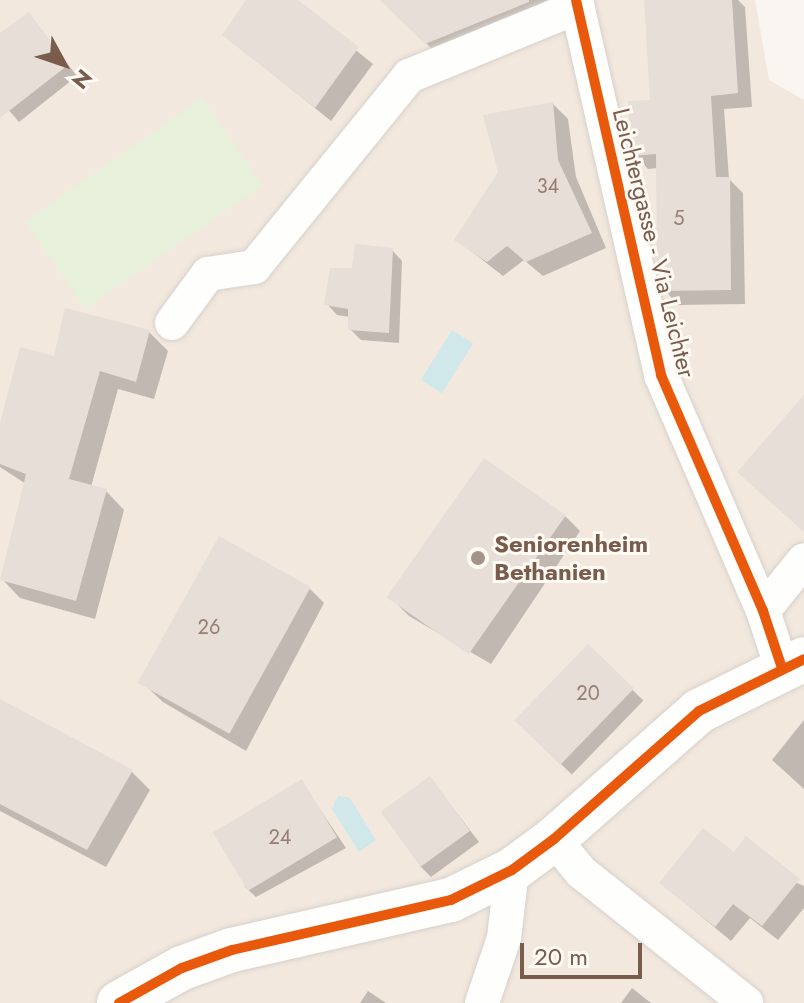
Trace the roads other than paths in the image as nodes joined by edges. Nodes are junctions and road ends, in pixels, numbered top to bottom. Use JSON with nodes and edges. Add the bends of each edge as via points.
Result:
{"nodes":[{"id":1,"x":577,"y":3,"type":"edge"},
{"id":2,"x":172,"y":323,"type":"dead end"},
{"id":3,"x":804,"y":560,"type":"edge"},
{"id":4,"x":763,"y":611,"type":"junction"},
{"id":5,"x":793,"y":664,"type":"edge"},
{"id":6,"x":554,"y":839,"type":"junction"},
{"id":7,"x":512,"y":870,"type":"junction"},
{"id":8,"x":119,"y":1003,"type":"edge"},
{"id":9,"x":482,"y":1003,"type":"edge"},
{"id":10,"x":746,"y":1003,"type":"edge"}],
"edges":[{"from":1,"to":2,"type":"street","name":"Leichtergasse - Via Leichter","via":[[409,76],[254,267],[208,274]]},
{"from":1,"to":4,"type":"street","name":"Leichtergasse - Via Leichter","via":[[661,375]]},
{"from":3,"to":4,"type":"street"},
{"from":4,"to":5,"type":"street","name":"Leichtergasse - Via Leichter"},
{"from":5,"to":6,"type":"street","via":[[699,711]]},
{"from":6,"to":7,"type":"street"},
{"from":6,"to":10,"type":"street","via":[[581,872]]},
{"from":7,"to":8,"type":"street","via":[[451,900],[232,950],[182,968]]},
{"from":7,"to":9,"type":"street","via":[[504,938]]}]}
